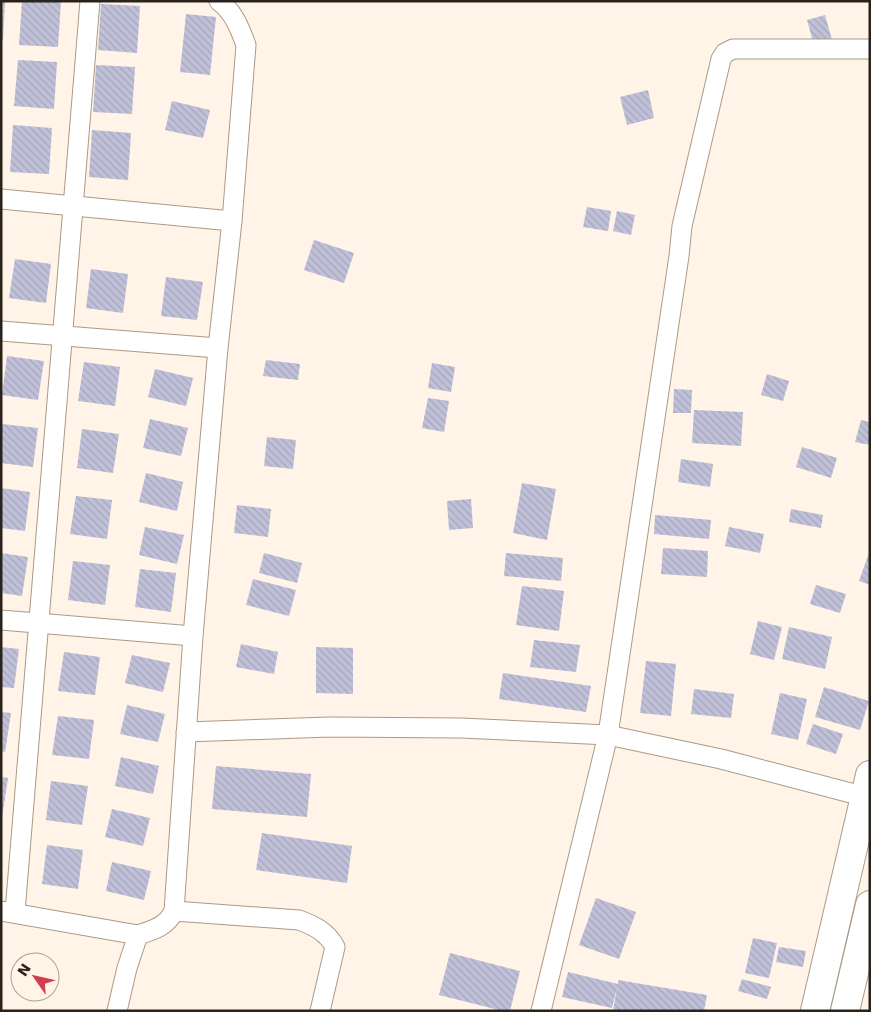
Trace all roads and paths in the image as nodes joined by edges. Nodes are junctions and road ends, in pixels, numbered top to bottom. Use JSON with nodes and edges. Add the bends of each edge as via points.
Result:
{"nodes":[{"id":1,"x":90,"y":1,"type":"edge"},
{"id":2,"x":219,"y":1,"type":"edge"},
{"id":3,"x":870,"y":49,"type":"edge"},
{"id":4,"x":1,"y":199,"type":"edge"},
{"id":5,"x":74,"y":205,"type":"junction"},
{"id":6,"x":232,"y":221,"type":"junction"},
{"id":7,"x":1,"y":330,"type":"edge"},
{"id":8,"x":63,"y":336,"type":"junction"},
{"id":9,"x":218,"y":348,"type":"junction"},
{"id":10,"x":1,"y":620,"type":"edge"},
{"id":11,"x":38,"y":623,"type":"junction"},
{"id":12,"x":193,"y":636,"type":"junction"},
{"id":13,"x":186,"y":732,"type":"junction"},
{"id":14,"x":608,"y":735,"type":"junction"},
{"id":15,"x":868,"y":790,"type":"edge"},
{"id":16,"x":870,"y":905,"type":"edge"},
{"id":17,"x":174,"y":911,"type":"junction"},
{"id":18,"x":8,"y":912,"type":"edge"},
{"id":19,"x":138,"y":934,"type":"junction"},
{"id":20,"x":866,"y":940,"type":"edge"},
{"id":21,"x":117,"y":1011,"type":"edge"},
{"id":22,"x":320,"y":1011,"type":"edge"},
{"id":23,"x":541,"y":1011,"type":"edge"},
{"id":24,"x":815,"y":1011,"type":"edge"},
{"id":25,"x":845,"y":1011,"type":"edge"}],
"edges":[{"from":1,"to":5,"type":"street"},
{"from":2,"to":6,"type":"street","via":[[238,24],[246,46]]},
{"from":3,"to":14,"type":"street","via":[[733,49],[721,59],[682,226]]},
{"from":4,"to":5,"type":"street"},
{"from":5,"to":6,"type":"street"},
{"from":5,"to":8,"type":"street"},
{"from":6,"to":9,"type":"street"},
{"from":7,"to":8,"type":"street"},
{"from":8,"to":9,"type":"street"},
{"from":8,"to":11,"type":"street"},
{"from":9,"to":12,"type":"street"},
{"from":10,"to":11,"type":"street"},
{"from":11,"to":12,"type":"street"},
{"from":11,"to":18,"type":"street"},
{"from":12,"to":13,"type":"street"},
{"from":13,"to":14,"type":"street","via":[[329,727]]},
{"from":13,"to":17,"type":"street"},
{"from":14,"to":15,"type":"street"},
{"from":14,"to":23,"type":"street"},
{"from":15,"to":24,"type":"highway"},
{"from":16,"to":20,"type":"highway"},
{"from":17,"to":19,"type":"street","via":[[164,925]]},
{"from":17,"to":22,"type":"street","via":[[299,920],[329,936],[335,947]]},
{"from":18,"to":19,"type":"street"},
{"from":19,"to":21,"type":"street"},
{"from":20,"to":25,"type":"highway"}]}
